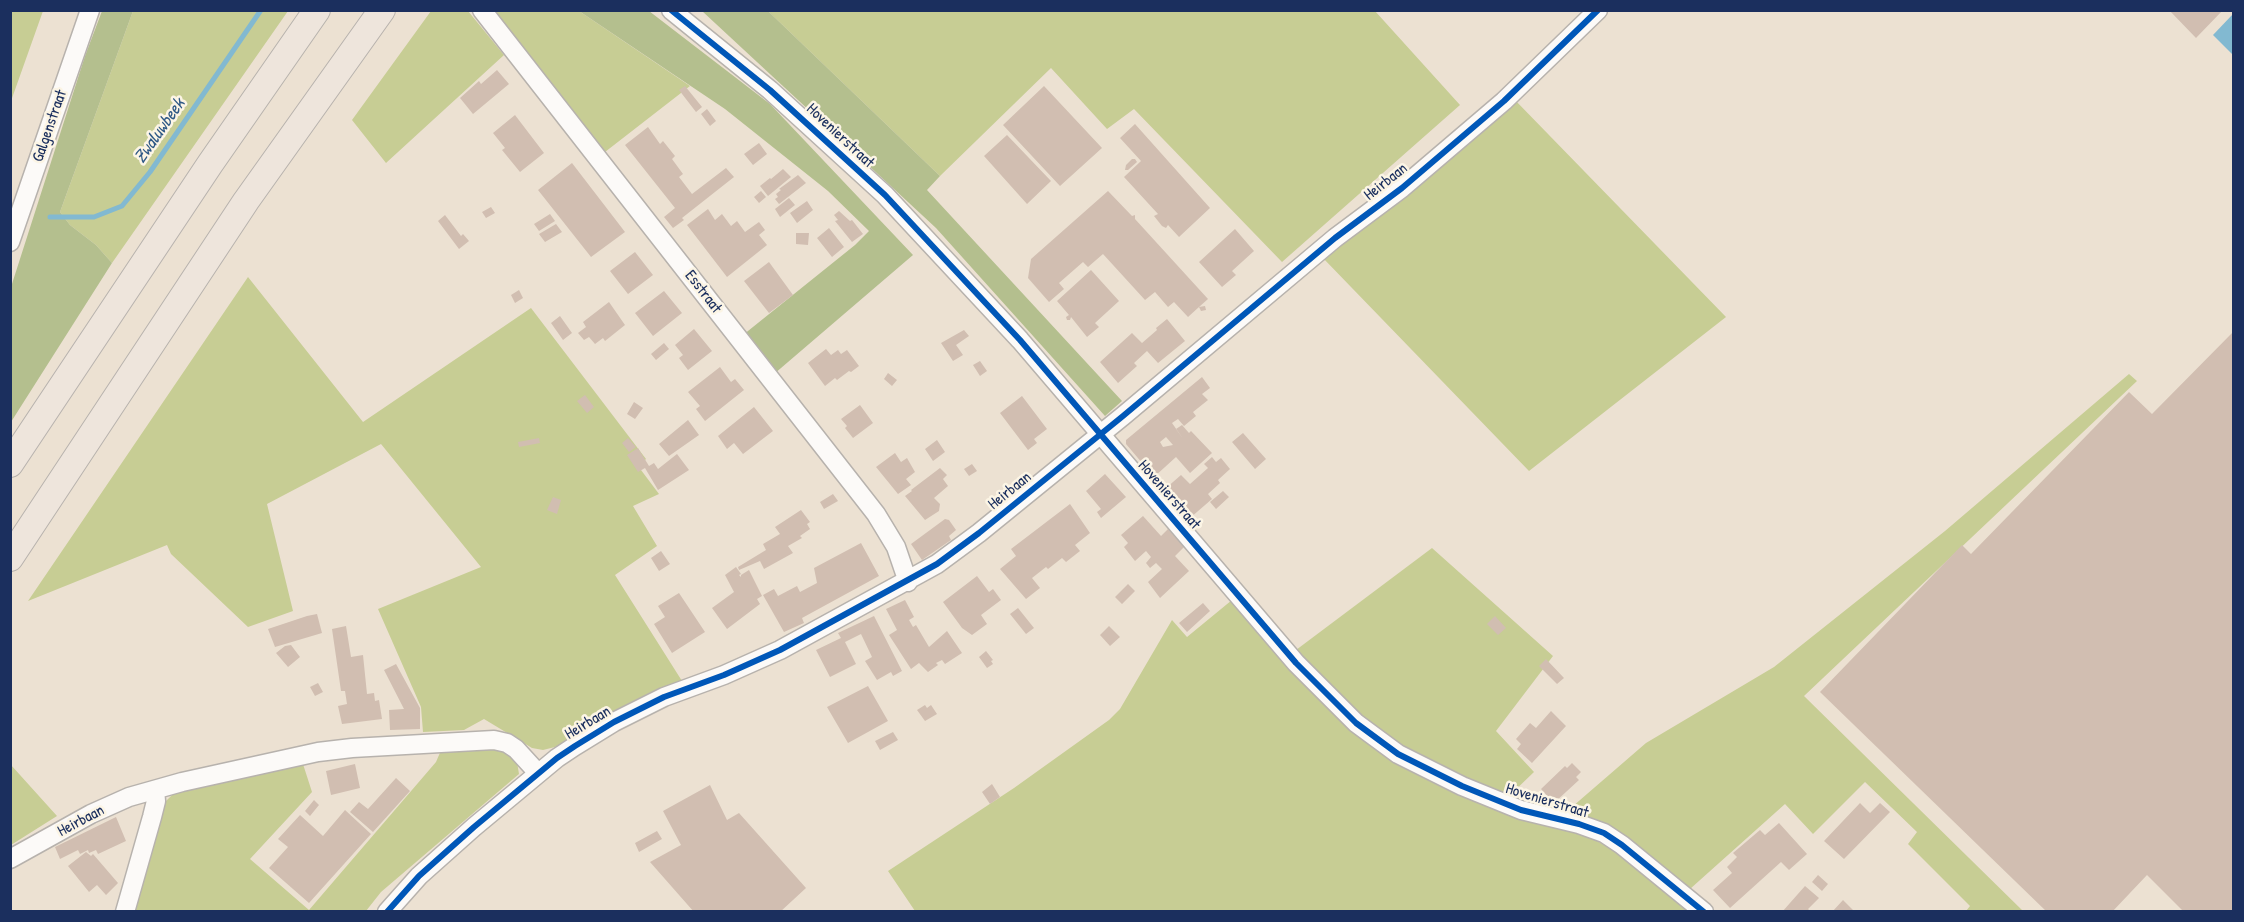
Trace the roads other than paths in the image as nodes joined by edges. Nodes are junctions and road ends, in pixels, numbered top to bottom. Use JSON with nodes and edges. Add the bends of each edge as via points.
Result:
{"nodes":[{"id":1,"x":90,"y":10,"type":"edge"},
{"id":2,"x":317,"y":10,"type":"edge"},
{"id":3,"x":382,"y":10,"type":"edge"},
{"id":4,"x":482,"y":10,"type":"edge"},
{"id":5,"x":671,"y":10,"type":"edge"},
{"id":6,"x":1598,"y":10,"type":"edge"},
{"id":7,"x":10,"y":242,"type":"edge"},
{"id":8,"x":1100,"y":434,"type":"junction"},
{"id":9,"x":10,"y":464,"type":"edge"},
{"id":10,"x":10,"y":558,"type":"edge"},
{"id":11,"x":908,"y":582,"type":"junction"},
{"id":12,"x":538,"y":773,"type":"junction"},
{"id":13,"x":154,"y":790,"type":"junction"},
{"id":14,"x":10,"y":860,"type":"edge"},
{"id":15,"x":125,"y":912,"type":"edge"},
{"id":16,"x":387,"y":912,"type":"edge"},
{"id":17,"x":1704,"y":912,"type":"edge"}],
"edges":[{"from":1,"to":7,"type":"street","name":"Galgenstraat"},
{"from":2,"to":9,"type":"highway"},
{"from":3,"to":10,"type":"highway","via":[[246,201]]},
{"from":4,"to":11,"type":"street","name":"Esstraat","via":[[876,514],[896,547]]},
{"from":5,"to":8,"type":"street","name":"Hovenierstraat","via":[[770,90],[885,195],[1020,340]]},
{"from":6,"to":8,"type":"street","name":"Heirbaan","via":[[1504,101],[1428,166],[1335,238]]},
{"from":8,"to":11,"type":"street","name":"Heirbaan","via":[[979,533]]},
{"from":8,"to":17,"type":"street","name":"Hovenierstraat","via":[[1296,663],[1356,723],[1398,754],[1462,786],[1521,810],[1604,833]]},
{"from":11,"to":12,"type":"street","name":"Heirbaan","via":[[780,650],[664,697],[614,722]]},
{"from":12,"to":13,"type":"street","name":"Heirbaan","via":[[507,743],[482,740],[318,752]]},
{"from":12,"to":16,"type":"street","name":"Heirbaan","via":[[418,876]]},
{"from":13,"to":14,"type":"street","name":"Heirbaan","via":[[91,814]]},
{"from":13,"to":15,"type":"street","via":[[156,801]]}]}
